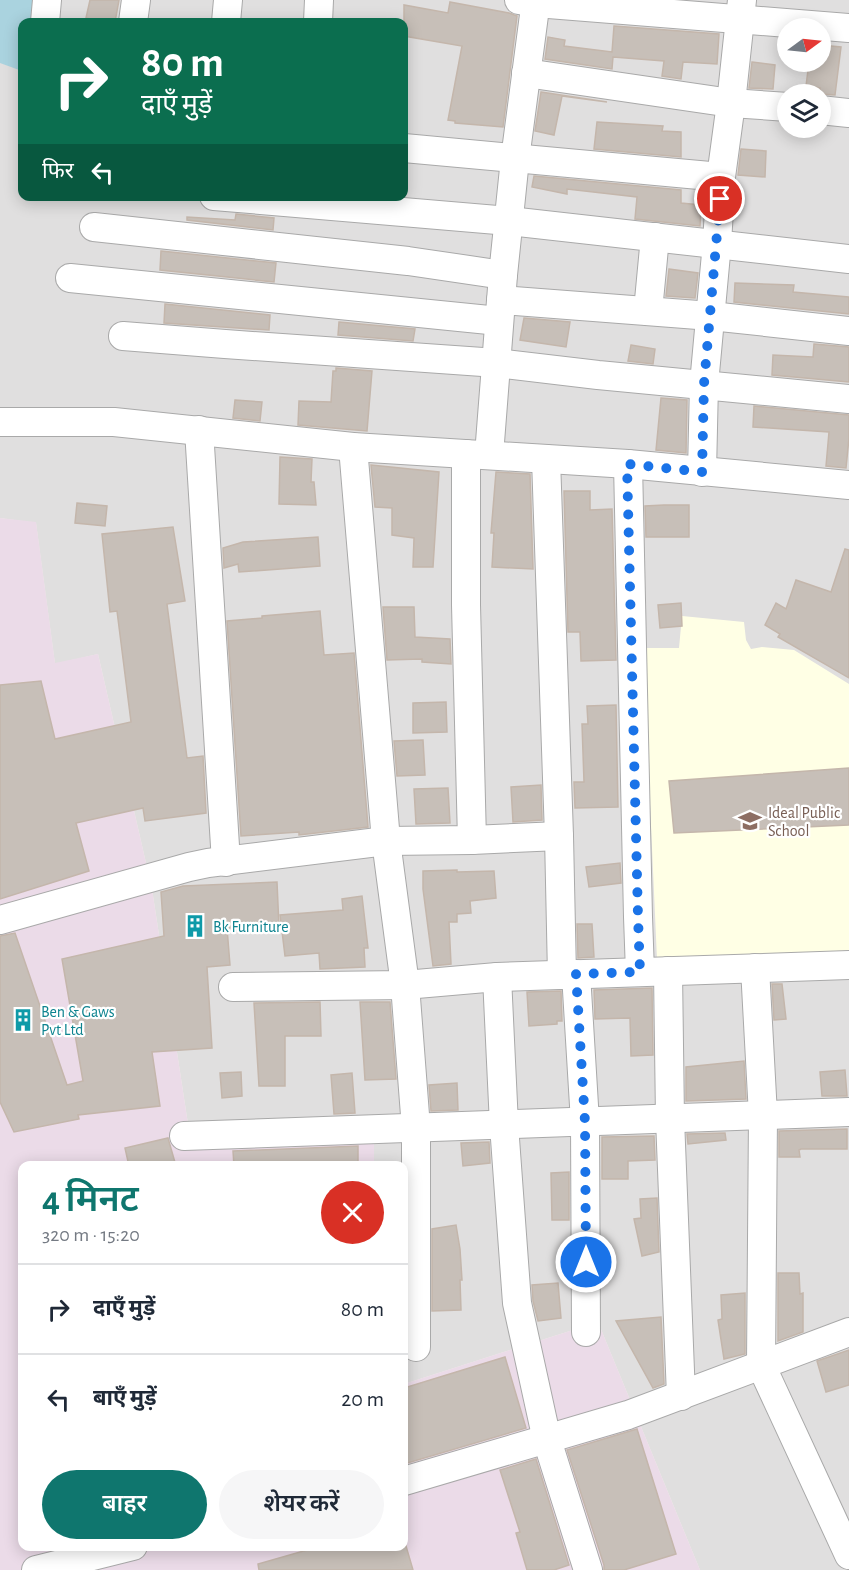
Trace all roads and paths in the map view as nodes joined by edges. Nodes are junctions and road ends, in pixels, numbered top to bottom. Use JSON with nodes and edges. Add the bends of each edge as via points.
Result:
{"nodes":[{"id":1,"x":47,"y":0,"type":"edge"},
{"id":2,"x":136,"y":0,"type":"edge"},
{"id":3,"x":228,"y":0,"type":"edge"},
{"id":4,"x":319,"y":0,"type":"edge"},
{"id":5,"x":530,"y":1,"type":"edge"},
{"id":6,"x":741,"y":10,"type":"edge"},
{"id":7,"x":45,"y":18,"type":"edge"},
{"id":8,"x":134,"y":18,"type":"edge"},
{"id":9,"x":226,"y":18,"type":"edge"},
{"id":10,"x":318,"y":18,"type":"edge"},
{"id":11,"x":849,"y":28,"type":"edge"},
{"id":12,"x":526,"y":73,"type":"junction"},
{"id":13,"x":731,"y":103,"type":"junction"},
{"id":14,"x":777,"y":106,"type":"edge"},
{"id":15,"x":831,"y":111,"type":"edge"},
{"id":16,"x":849,"y":112,"type":"edge"},
{"id":17,"x":408,"y":148,"type":"edge"},
{"id":18,"x":515,"y":159,"type":"junction"},
{"id":19,"x":721,"y":177,"type":"junction"},
{"id":20,"x":273,"y":201,"type":"edge"},
{"id":21,"x":509,"y":221,"type":"junction"},
{"id":22,"x":94,"y":227,"type":"dead end"},
{"id":23,"x":655,"y":237,"type":"junction"},
{"id":24,"x":717,"y":243,"type":"junction"},
{"id":25,"x":849,"y":259,"type":"edge"},
{"id":26,"x":70,"y":278,"type":"dead end"},
{"id":27,"x":501,"y":299,"type":"junction"},
{"id":28,"x":648,"y":311,"type":"junction"},
{"id":29,"x":711,"y":316,"type":"junction"},
{"id":30,"x":849,"y":331,"type":"edge"},
{"id":31,"x":123,"y":336,"type":"dead end"},
{"id":32,"x":497,"y":363,"type":"junction"},
{"id":33,"x":704,"y":384,"type":"junction"},
{"id":34,"x":849,"y":399,"type":"edge"},
{"id":35,"x":0,"y":422,"type":"edge"},
{"id":36,"x":199,"y":430,"type":"junction"},
{"id":37,"x":353,"y":447,"type":"junction"},
{"id":38,"x":477,"y":454,"type":"junction"},
{"id":39,"x":546,"y":459,"type":"junction"},
{"id":40,"x":627,"y":464,"type":"junction"},
{"id":41,"x":702,"y":472,"type":"junction"},
{"id":42,"x":849,"y":485,"type":"edge"},
{"id":43,"x":559,"y":836,"type":"junction"},
{"id":44,"x":472,"y":840,"type":"junction"},
{"id":45,"x":386,"y":841,"type":"junction"},
{"id":46,"x":226,"y":862,"type":"junction"},
{"id":47,"x":0,"y":920,"type":"edge"},
{"id":48,"x":849,"y":965,"type":"edge"},
{"id":49,"x":755,"y":968,"type":"junction"},
{"id":50,"x":668,"y":971,"type":"junction"},
{"id":51,"x":640,"y":972,"type":"junction"},
{"id":52,"x":569,"y":975,"type":"junction"},
{"id":53,"x":497,"y":977,"type":"junction"},
{"id":54,"x":405,"y":985,"type":"junction"},
{"id":55,"x":233,"y":987,"type":"dead end"},
{"id":56,"x":849,"y":1112,"type":"edge"},
{"id":57,"x":763,"y":1115,"type":"junction"},
{"id":58,"x":670,"y":1119,"type":"junction"},
{"id":59,"x":585,"y":1122,"type":"junction"},
{"id":60,"x":504,"y":1125,"type":"junction"},
{"id":61,"x":416,"y":1128,"type":"junction"},
{"id":62,"x":184,"y":1136,"type":"dead end"},
{"id":63,"x":586,"y":1332,"type":"dead end"},
{"id":64,"x":849,"y":1332,"type":"edge"},
{"id":65,"x":416,"y":1347,"type":"dead end"},
{"id":66,"x":761,"y":1365,"type":"junction"},
{"id":67,"x":681,"y":1396,"type":"junction"},
{"id":68,"x":547,"y":1440,"type":"junction"},
{"id":69,"x":408,"y":1480,"type":"edge"},
{"id":70,"x":114,"y":1551,"type":"edge"},
{"id":71,"x":849,"y":1555,"type":"edge"},
{"id":72,"x":36,"y":1570,"type":"edge"},
{"id":73,"x":588,"y":1570,"type":"edge"}],
"edges":[{"from":1,"to":7,"type":"street"},
{"from":2,"to":8,"type":"street"},
{"from":3,"to":9,"type":"street"},
{"from":4,"to":10,"type":"street"},
{"from":5,"to":6,"type":"street"},
{"from":5,"to":12,"type":"street"},
{"from":6,"to":11,"type":"street"},
{"from":6,"to":13,"type":"street"},
{"from":12,"to":13,"type":"street"},
{"from":12,"to":18,"type":"street"},
{"from":13,"to":14,"type":"street"},
{"from":13,"to":19,"type":"street"},
{"from":15,"to":16,"type":"street"},
{"from":17,"to":18,"type":"street"},
{"from":18,"to":19,"type":"street"},
{"from":18,"to":21,"type":"street"},
{"from":19,"to":24,"type":"street"},
{"from":20,"to":21,"type":"street"},
{"from":21,"to":23,"type":"street"},
{"from":21,"to":27,"type":"street"},
{"from":22,"to":27,"type":"street","via":[[408,261]]},
{"from":23,"to":24,"type":"street"},
{"from":23,"to":28,"type":"street"},
{"from":24,"to":25,"type":"street"},
{"from":24,"to":29,"type":"street"},
{"from":26,"to":27,"type":"street"},
{"from":27,"to":28,"type":"street"},
{"from":27,"to":32,"type":"street"},
{"from":28,"to":29,"type":"street"},
{"from":29,"to":30,"type":"street"},
{"from":29,"to":33,"type":"street"},
{"from":31,"to":32,"type":"street"},
{"from":32,"to":33,"type":"street"},
{"from":32,"to":38,"type":"street"},
{"from":33,"to":34,"type":"street"},
{"from":33,"to":41,"type":"street"},
{"from":35,"to":36,"type":"street","via":[[114,422]]},
{"from":36,"to":37,"type":"street"},
{"from":36,"to":46,"type":"street"},
{"from":37,"to":38,"type":"street"},
{"from":37,"to":45,"type":"street"},
{"from":38,"to":39,"type":"street"},
{"from":38,"to":44,"type":"street","via":[[466,605]]},
{"from":39,"to":40,"type":"street"},
{"from":39,"to":43,"type":"street"},
{"from":40,"to":41,"type":"street"},
{"from":40,"to":51,"type":"street"},
{"from":41,"to":42,"type":"street"},
{"from":43,"to":44,"type":"street"},
{"from":43,"to":52,"type":"street"},
{"from":44,"to":45,"type":"street"},
{"from":45,"to":46,"type":"street"},
{"from":45,"to":54,"type":"street"},
{"from":46,"to":47,"type":"street","via":[[189,867]]},
{"from":48,"to":49,"type":"street"},
{"from":49,"to":50,"type":"street"},
{"from":49,"to":57,"type":"street"},
{"from":50,"to":51,"type":"street"},
{"from":50,"to":58,"type":"street"},
{"from":51,"to":52,"type":"street"},
{"from":52,"to":53,"type":"street"},
{"from":52,"to":59,"type":"street"},
{"from":53,"to":54,"type":"street"},
{"from":53,"to":60,"type":"street"},
{"from":54,"to":55,"type":"street"},
{"from":54,"to":61,"type":"street"},
{"from":56,"to":57,"type":"street"},
{"from":57,"to":58,"type":"street"},
{"from":57,"to":66,"type":"street"},
{"from":58,"to":59,"type":"street"},
{"from":58,"to":67,"type":"street"},
{"from":59,"to":60,"type":"street"},
{"from":59,"to":63,"type":"street"},
{"from":60,"to":61,"type":"street"},
{"from":60,"to":68,"type":"street","via":[[517,1303]]},
{"from":61,"to":62,"type":"street"},
{"from":61,"to":65,"type":"street"},
{"from":64,"to":66,"type":"street"},
{"from":66,"to":67,"type":"street"},
{"from":66,"to":71,"type":"street"},
{"from":67,"to":68,"type":"street"},
{"from":68,"to":69,"type":"street"},
{"from":68,"to":73,"type":"street"},
{"from":70,"to":72,"type":"street"}]}
